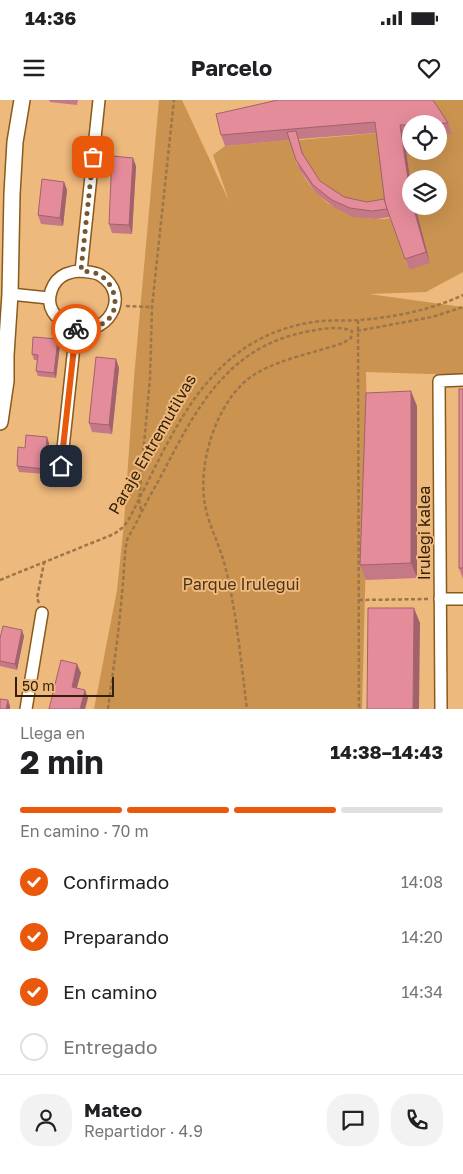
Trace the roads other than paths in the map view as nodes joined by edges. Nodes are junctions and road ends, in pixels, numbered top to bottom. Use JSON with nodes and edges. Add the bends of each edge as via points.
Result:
{"nodes":[{"id":1,"x":22,"y":100,"type":"edge"},
{"id":2,"x":98,"y":100,"type":"edge"},
{"id":3,"x":81,"y":270,"type":"junction"},
{"id":4,"x":10,"y":294,"type":"junction"},
{"id":5,"x":50,"y":298,"type":"junction"},
{"id":6,"x":76,"y":328,"type":"junction"},
{"id":7,"x":3,"y":338,"type":"edge"},
{"id":8,"x":463,"y":380,"type":"edge"},
{"id":9,"x":0,"y":422,"type":"edge"},
{"id":10,"x":61,"y":466,"type":"dead end"},
{"id":11,"x":440,"y":599,"type":"junction"},
{"id":12,"x":463,"y":599,"type":"edge"},
{"id":13,"x":42,"y":613,"type":"road end"},
{"id":14,"x":26,"y":709,"type":"edge"},
{"id":15,"x":441,"y":709,"type":"edge"}],
"edges":[{"from":1,"to":4,"type":"street","via":[[15,142]]},
{"from":2,"to":3,"type":"street"},
{"from":3,"to":5,"type":"street","via":[[67,273],[56,281]]},
{"from":3,"to":6,"type":"street","via":[[99,274],[110,283],[115,292],[115,305],[104,323],[94,328]]},
{"from":4,"to":5,"type":"street"},
{"from":4,"to":7,"type":"street"},
{"from":5,"to":6,"type":"street","via":[[53,312],[62,322]]},
{"from":6,"to":10,"type":"street"},
{"from":7,"to":9,"type":"street","via":[[6,381]]},
{"from":8,"to":11,"type":"street","name":"Irulegi kalea","via":[[439,380]]},
{"from":11,"to":12,"type":"street"},
{"from":11,"to":15,"type":"street","name":"Irulegi kalea"},
{"from":13,"to":14,"type":"street"}]}
